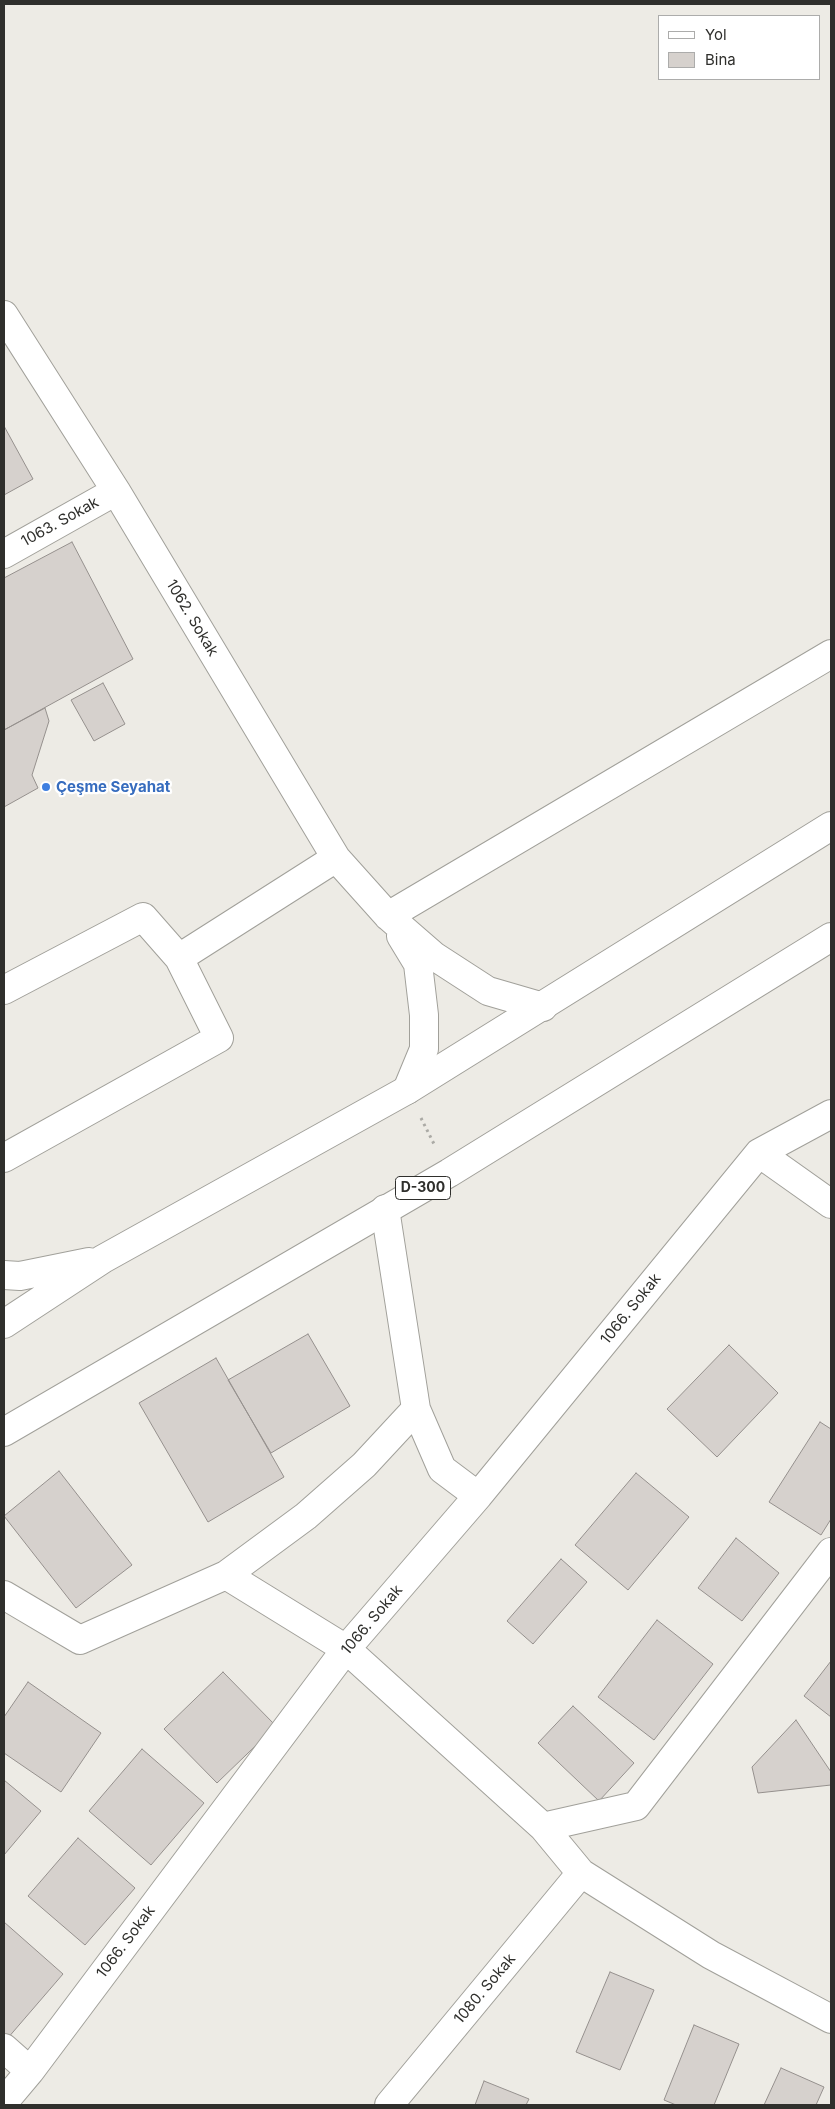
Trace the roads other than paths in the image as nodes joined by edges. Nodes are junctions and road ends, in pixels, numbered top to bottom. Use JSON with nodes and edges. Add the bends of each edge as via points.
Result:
{"nodes":[{"id":1,"x":4,"y":314,"type":"edge"},
{"id":2,"x":116,"y":491,"type":"junction"},
{"id":3,"x":4,"y":554,"type":"edge"},
{"id":4,"x":831,"y":654,"type":"edge"},
{"id":5,"x":831,"y":826,"type":"edge"},
{"id":6,"x":336,"y":858,"type":"junction"},
{"id":7,"x":388,"y":916,"type":"junction"},
{"id":8,"x":831,"y":937,"type":"edge"},
{"id":9,"x":179,"y":958,"type":"junction"},
{"id":10,"x":4,"y":990,"type":"edge"},
{"id":11,"x":543,"y":1007,"type":"junction"},
{"id":12,"x":407,"y":1090,"type":"junction"},
{"id":13,"x":831,"y":1114,"type":"edge"},
{"id":14,"x":759,"y":1153,"type":"junction"},
{"id":15,"x":4,"y":1158,"type":"edge"},
{"id":16,"x":831,"y":1204,"type":"edge"},
{"id":17,"x":385,"y":1208,"type":"junction"},
{"id":18,"x":102,"y":1259,"type":"junction"},
{"id":19,"x":4,"y":1275,"type":"edge"},
{"id":20,"x":4,"y":1324,"type":"edge"},
{"id":21,"x":416,"y":1409,"type":"junction"},
{"id":22,"x":5,"y":1427,"type":"edge"},
{"id":23,"x":478,"y":1496,"type":"junction"},
{"id":24,"x":831,"y":1552,"type":"edge"},
{"id":25,"x":226,"y":1574,"type":"junction"},
{"id":26,"x":4,"y":1597,"type":"edge"},
{"id":27,"x":346,"y":1649,"type":"junction"},
{"id":28,"x":543,"y":1827,"type":"junction"},
{"id":29,"x":581,"y":1873,"type":"junction"},
{"id":30,"x":831,"y":2019,"type":"edge"},
{"id":31,"x":4,"y":2048,"type":"edge"},
{"id":32,"x":30,"y":2071,"type":"junction"},
{"id":33,"x":4,"y":2102,"type":"edge"},
{"id":34,"x":389,"y":2105,"type":"edge"}],
"edges":[{"from":1,"to":2,"type":"main road","name":"1062. Sokak"},
{"from":2,"to":3,"type":"main road","name":"1063. Sokak"},
{"from":2,"to":6,"type":"main road","name":"1062. Sokak"},
{"from":4,"to":7,"type":"main road"},
{"from":5,"to":11,"type":"main road"},
{"from":6,"to":7,"type":"main road","name":"1062. Sokak"},
{"from":6,"to":9,"type":"main road"},
{"from":7,"to":11,"type":"main road","via":[[434,956],[488,991]]},
{"from":7,"to":12,"type":"main road","via":[[418,964],[424,1015],[424,1049]]},
{"from":8,"to":17,"type":"main road","number":"D-300","via":[[449,1173]]},
{"from":9,"to":10,"type":"main road","via":[[143,917]]},
{"from":9,"to":15,"type":"main road","via":[[220,1038]]},
{"from":11,"to":12,"type":"main road"},
{"from":12,"to":18,"type":"main road"},
{"from":13,"to":14,"type":"main road"},
{"from":14,"to":16,"type":"main road"},
{"from":14,"to":23,"type":"main road","name":"1066. Sokak"},
{"from":17,"to":21,"type":"main road"},
{"from":17,"to":22,"type":"main road","number":"D-300"},
{"from":18,"to":19,"type":"main road","via":[[20,1276]]},
{"from":18,"to":20,"type":"main road"},
{"from":21,"to":23,"type":"main road","via":[[442,1470]]},
{"from":21,"to":25,"type":"main road","via":[[364,1465],[306,1516]]},
{"from":23,"to":27,"type":"main road","name":"1066. Sokak"},
{"from":24,"to":28,"type":"main road","via":[[636,1806]]},
{"from":25,"to":26,"type":"main road","via":[[80,1640]]},
{"from":25,"to":27,"type":"main road"},
{"from":27,"to":28,"type":"main road"},
{"from":27,"to":32,"type":"main road","name":"1066. Sokak"},
{"from":28,"to":29,"type":"main road"},
{"from":29,"to":30,"type":"main road","via":[[711,1955]]},
{"from":29,"to":34,"type":"main road","name":"1080. Sokak"},
{"from":31,"to":32,"type":"main road"},
{"from":32,"to":33,"type":"main road","name":"1066. Sokak"}]}
